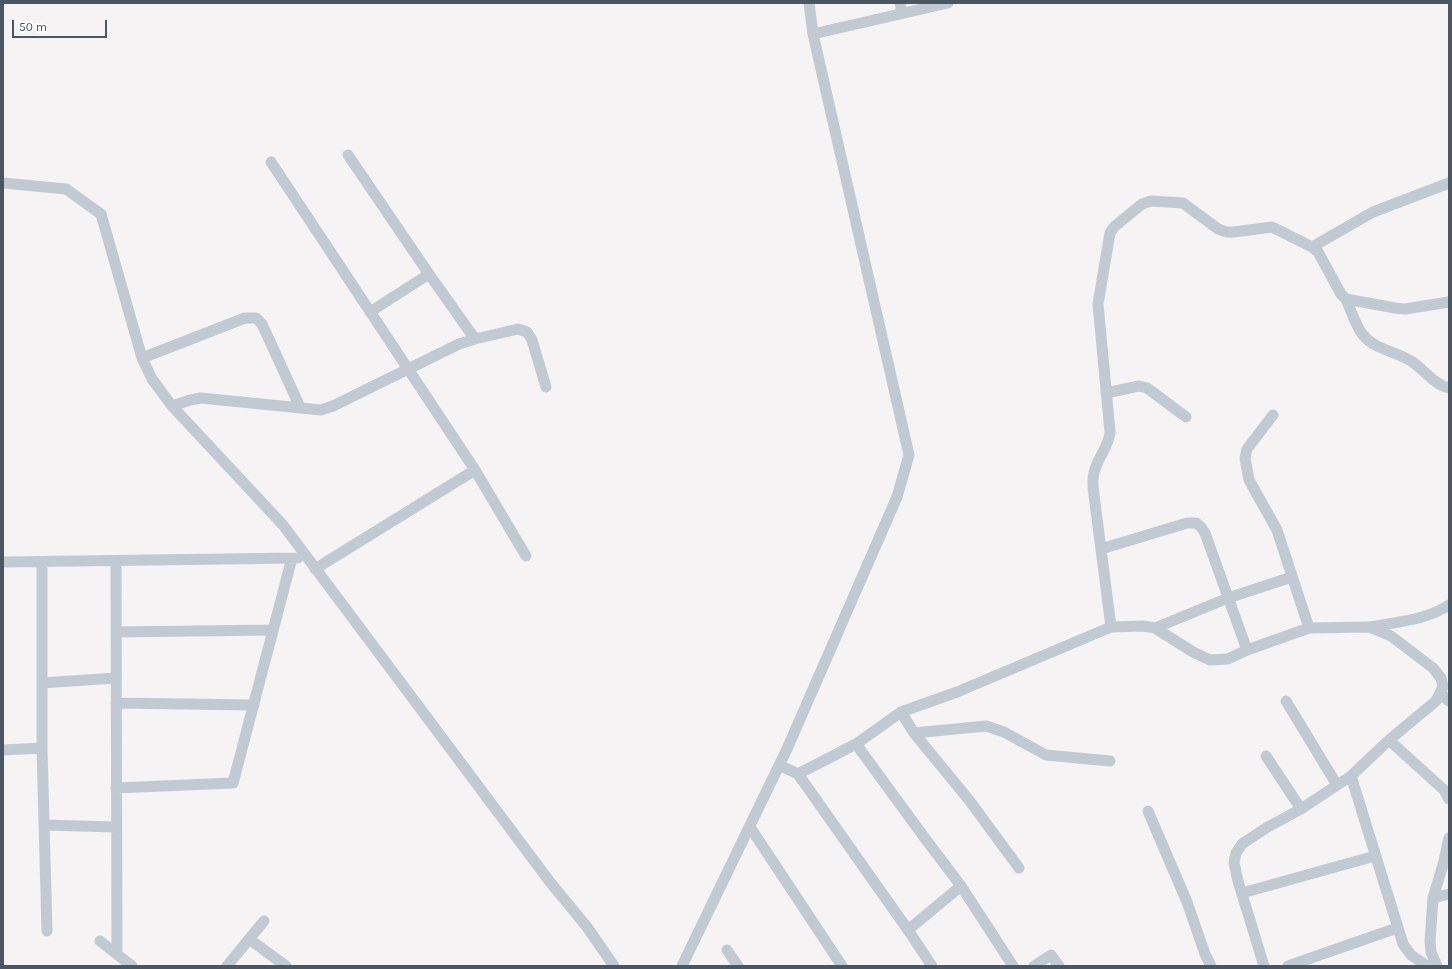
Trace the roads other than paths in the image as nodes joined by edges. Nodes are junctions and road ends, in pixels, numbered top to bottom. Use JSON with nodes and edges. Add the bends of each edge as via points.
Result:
{"nodes":[{"id":1,"x":809,"y":3,"type":"edge"},
{"id":2,"x":948,"y":3,"type":"edge"},
{"id":3,"x":901,"y":8,"type":"edge"},
{"id":4,"x":813,"y":34,"type":"junction"},
{"id":5,"x":348,"y":155,"type":"dead end"},
{"id":6,"x":271,"y":162,"type":"dead end"},
{"id":7,"x":3,"y":183,"type":"edge"},
{"id":8,"x":1449,"y":184,"type":"edge"},
{"id":9,"x":1312,"y":247,"type":"junction"},
{"id":10,"x":429,"y":274,"type":"junction"},
{"id":11,"x":1346,"y":299,"type":"junction"},
{"id":12,"x":1449,"y":302,"type":"edge"},
{"id":13,"x":370,"y":312,"type":"junction"},
{"id":14,"x":475,"y":338,"type":"junction"},
{"id":15,"x":142,"y":358,"type":"junction"},
{"id":16,"x":407,"y":369,"type":"junction"},
{"id":17,"x":546,"y":386,"type":"dead end"},
{"id":18,"x":1449,"y":388,"type":"edge"},
{"id":19,"x":1106,"y":393,"type":"junction"},
{"id":20,"x":172,"y":406,"type":"junction"},
{"id":21,"x":300,"y":407,"type":"junction"},
{"id":22,"x":1273,"y":415,"type":"dead end"},
{"id":23,"x":1186,"y":417,"type":"dead end"},
{"id":24,"x":475,"y":470,"type":"junction"},
{"id":25,"x":1101,"y":549,"type":"junction"},
{"id":26,"x":526,"y":556,"type":"dead end"},
{"id":27,"x":292,"y":558,"type":"junction"},
{"id":28,"x":307,"y":558,"type":"junction"},
{"id":29,"x":116,"y":561,"type":"junction"},
{"id":30,"x":3,"y":562,"type":"edge"},
{"id":31,"x":42,"y":562,"type":"junction"},
{"id":32,"x":316,"y":569,"type":"junction"},
{"id":33,"x":1292,"y":577,"type":"junction"},
{"id":34,"x":1228,"y":598,"type":"junction"},
{"id":35,"x":1449,"y":605,"type":"edge"},
{"id":36,"x":1111,"y":626,"type":"junction"},
{"id":37,"x":1369,"y":627,"type":"junction"},
{"id":38,"x":1155,"y":628,"type":"junction"},
{"id":39,"x":1309,"y":628,"type":"junction"},
{"id":40,"x":273,"y":630,"type":"junction"},
{"id":41,"x":116,"y":632,"type":"junction"},
{"id":42,"x":1247,"y":650,"type":"junction"},
{"id":43,"x":116,"y":678,"type":"junction"},
{"id":44,"x":42,"y":683,"type":"junction"},
{"id":45,"x":1445,"y":697,"type":"edge"},
{"id":46,"x":1286,"y":701,"type":"dead end"},
{"id":47,"x":116,"y":704,"type":"junction"},
{"id":48,"x":254,"y":705,"type":"junction"},
{"id":49,"x":901,"y":712,"type":"junction"},
{"id":50,"x":914,"y":732,"type":"junction"},
{"id":51,"x":1389,"y":740,"type":"junction"},
{"id":52,"x":856,"y":744,"type":"junction"},
{"id":53,"x":42,"y":748,"type":"junction"},
{"id":54,"x":3,"y":750,"type":"edge"},
{"id":55,"x":1266,"y":756,"type":"dead end"},
{"id":56,"x":1110,"y":760,"type":"dead end"},
{"id":57,"x":779,"y":765,"type":"junction"},
{"id":58,"x":798,"y":774,"type":"junction"},
{"id":59,"x":1351,"y":776,"type":"junction"},
{"id":60,"x":1337,"y":785,"type":"junction"},
{"id":61,"x":116,"y":788,"type":"junction"},
{"id":62,"x":1449,"y":799,"type":"edge"},
{"id":63,"x":1301,"y":809,"type":"junction"},
{"id":64,"x":1148,"y":811,"type":"dead end"},
{"id":65,"x":44,"y":825,"type":"junction"},
{"id":66,"x":116,"y":827,"type":"junction"},
{"id":67,"x":750,"y":827,"type":"junction"},
{"id":68,"x":1449,"y":838,"type":"edge"},
{"id":69,"x":1375,"y":856,"type":"junction"},
{"id":70,"x":1019,"y":868,"type":"dead end"},
{"id":71,"x":961,"y":886,"type":"junction"},
{"id":72,"x":1242,"y":893,"type":"junction"},
{"id":73,"x":1449,"y":894,"type":"edge"},
{"id":74,"x":1434,"y":898,"type":"junction"},
{"id":75,"x":264,"y":921,"type":"dead end"},
{"id":76,"x":1397,"y":928,"type":"junction"},
{"id":77,"x":908,"y":930,"type":"junction"},
{"id":78,"x":47,"y":931,"type":"dead end"},
{"id":79,"x":249,"y":939,"type":"junction"},
{"id":80,"x":100,"y":941,"type":"dead end"},
{"id":81,"x":727,"y":950,"type":"dead end"},
{"id":82,"x":116,"y":954,"type":"junction"},
{"id":83,"x":1304,"y":963,"type":"edge"},
{"id":84,"x":132,"y":966,"type":"edge"},
{"id":85,"x":227,"y":966,"type":"edge"},
{"id":86,"x":286,"y":966,"type":"edge"},
{"id":87,"x":614,"y":966,"type":"edge"},
{"id":88,"x":682,"y":966,"type":"edge"},
{"id":89,"x":738,"y":966,"type":"edge"},
{"id":90,"x":842,"y":966,"type":"edge"},
{"id":91,"x":932,"y":966,"type":"edge"},
{"id":92,"x":1013,"y":966,"type":"edge"},
{"id":93,"x":1034,"y":966,"type":"edge"},
{"id":94,"x":1059,"y":966,"type":"edge"},
{"id":95,"x":1211,"y":966,"type":"edge"},
{"id":96,"x":1264,"y":966,"type":"edge"},
{"id":97,"x":1288,"y":966,"type":"edge"},
{"id":98,"x":1427,"y":966,"type":"edge"},
{"id":99,"x":1437,"y":966,"type":"edge"}],
"edges":[{"from":1,"to":4,"type":"street"},
{"from":2,"to":3,"type":"street"},
{"from":3,"to":4,"type":"street"},
{"from":4,"to":57,"type":"street","via":[[909,455],[897,497]]},
{"from":5,"to":10,"type":"street"},
{"from":6,"to":13,"type":"street"},
{"from":7,"to":15,"type":"street","via":[[66,190],[101,214]]},
{"from":8,"to":9,"type":"street","via":[[1373,212]]},
{"from":9,"to":11,"type":"street","via":[[1318,252]]},
{"from":9,"to":19,"type":"street","via":[[1272,227],[1234,232],[1218,229],[1182,203],[1151,201],[1142,204],[1110,233],[1098,304]]},
{"from":10,"to":13,"type":"street"},
{"from":10,"to":14,"type":"street"},
{"from":11,"to":12,"type":"street","via":[[1404,309]]},
{"from":11,"to":18,"type":"street","via":[[1362,333],[1369,341],[1412,362],[1438,384]]},
{"from":13,"to":16,"type":"street"},
{"from":14,"to":16,"type":"street"},
{"from":14,"to":17,"type":"street","via":[[518,329],[527,332],[532,340]]},
{"from":15,"to":20,"type":"street","via":[[152,379]]},
{"from":15,"to":21,"type":"street","via":[[245,318],[256,318],[262,324]]},
{"from":16,"to":21,"type":"street","via":[[333,406],[321,410]]},
{"from":16,"to":24,"type":"street"},
{"from":19,"to":23,"type":"street","via":[[1139,386],[1147,388]]},
{"from":19,"to":25,"type":"street","via":[[1109,441],[1093,475]]},
{"from":20,"to":21,"type":"street","via":[[201,398]]},
{"from":20,"to":28,"type":"street","via":[[283,526]]},
{"from":22,"to":33,"type":"street","via":[[1247,449],[1245,458],[1249,480],[1277,530]]},
{"from":24,"to":26,"type":"street"},
{"from":24,"to":32,"type":"street"},
{"from":25,"to":34,"type":"street","via":[[1196,523],[1205,533]]},
{"from":25,"to":36,"type":"street"},
{"from":27,"to":28,"type":"street"},
{"from":27,"to":29,"type":"street"},
{"from":27,"to":40,"type":"street"},
{"from":28,"to":32,"type":"street"},
{"from":29,"to":31,"type":"street"},
{"from":29,"to":41,"type":"street"},
{"from":30,"to":31,"type":"street"},
{"from":31,"to":44,"type":"street"},
{"from":32,"to":87,"type":"street"},
{"from":33,"to":34,"type":"street"},
{"from":33,"to":39,"type":"street"},
{"from":34,"to":38,"type":"street"},
{"from":34,"to":42,"type":"street"},
{"from":35,"to":37,"type":"street","via":[[1442,610],[1414,619]]},
{"from":36,"to":38,"type":"street"},
{"from":36,"to":49,"type":"street","via":[[957,692]]},
{"from":37,"to":39,"type":"street"},
{"from":37,"to":45,"type":"street","via":[[1391,636],[1432,668],[1440,678]]},
{"from":38,"to":42,"type":"street","via":[[1210,660],[1228,659]]},
{"from":39,"to":42,"type":"street"},
{"from":40,"to":41,"type":"street"},
{"from":40,"to":48,"type":"street"},
{"from":41,"to":43,"type":"street"},
{"from":43,"to":44,"type":"street"},
{"from":43,"to":47,"type":"street"},
{"from":44,"to":53,"type":"street"},
{"from":45,"to":51,"type":"street","via":[[1436,701]]},
{"from":46,"to":60,"type":"street"},
{"from":47,"to":48,"type":"street"},
{"from":47,"to":61,"type":"street"},
{"from":48,"to":61,"type":"street","via":[[233,784]]},
{"from":49,"to":50,"type":"street"},
{"from":49,"to":52,"type":"street"},
{"from":50,"to":56,"type":"street","via":[[986,726],[1004,732],[1046,755]]},
{"from":50,"to":70,"type":"street","via":[[970,800]]},
{"from":51,"to":59,"type":"street"},
{"from":51,"to":62,"type":"street","via":[[1444,790]]},
{"from":52,"to":58,"type":"street"},
{"from":52,"to":71,"type":"street"},
{"from":53,"to":54,"type":"street"},
{"from":53,"to":65,"type":"street"},
{"from":55,"to":63,"type":"street"},
{"from":57,"to":58,"type":"street"},
{"from":57,"to":67,"type":"street"},
{"from":58,"to":77,"type":"street"},
{"from":59,"to":60,"type":"street"},
{"from":59,"to":69,"type":"street"},
{"from":60,"to":63,"type":"street"},
{"from":61,"to":66,"type":"street"},
{"from":63,"to":72,"type":"street","via":[[1242,844],[1236,853],[1234,863]]},
{"from":64,"to":95,"type":"street"},
{"from":65,"to":66,"type":"street"},
{"from":65,"to":78,"type":"street"},
{"from":66,"to":82,"type":"street"},
{"from":67,"to":88,"type":"street"},
{"from":67,"to":90,"type":"street"},
{"from":68,"to":74,"type":"street"},
{"from":69,"to":72,"type":"street"},
{"from":69,"to":76,"type":"street"},
{"from":71,"to":77,"type":"street"},
{"from":71,"to":92,"type":"street"},
{"from":72,"to":96,"type":"street"},
{"from":73,"to":74,"type":"street"},
{"from":74,"to":99,"type":"street","via":[[1430,941],[1431,952]]},
{"from":75,"to":79,"type":"street"},
{"from":76,"to":83,"type":"street"},
{"from":76,"to":98,"type":"street","via":[[1403,944],[1411,955]]},
{"from":77,"to":91,"type":"street"},
{"from":79,"to":85,"type":"street"},
{"from":79,"to":86,"type":"street"},
{"from":80,"to":82,"type":"street"},
{"from":81,"to":89,"type":"street"},
{"from":82,"to":84,"type":"street"},
{"from":83,"to":97,"type":"street"},
{"from":93,"to":94,"type":"street","via":[[1051,955]]}]}
